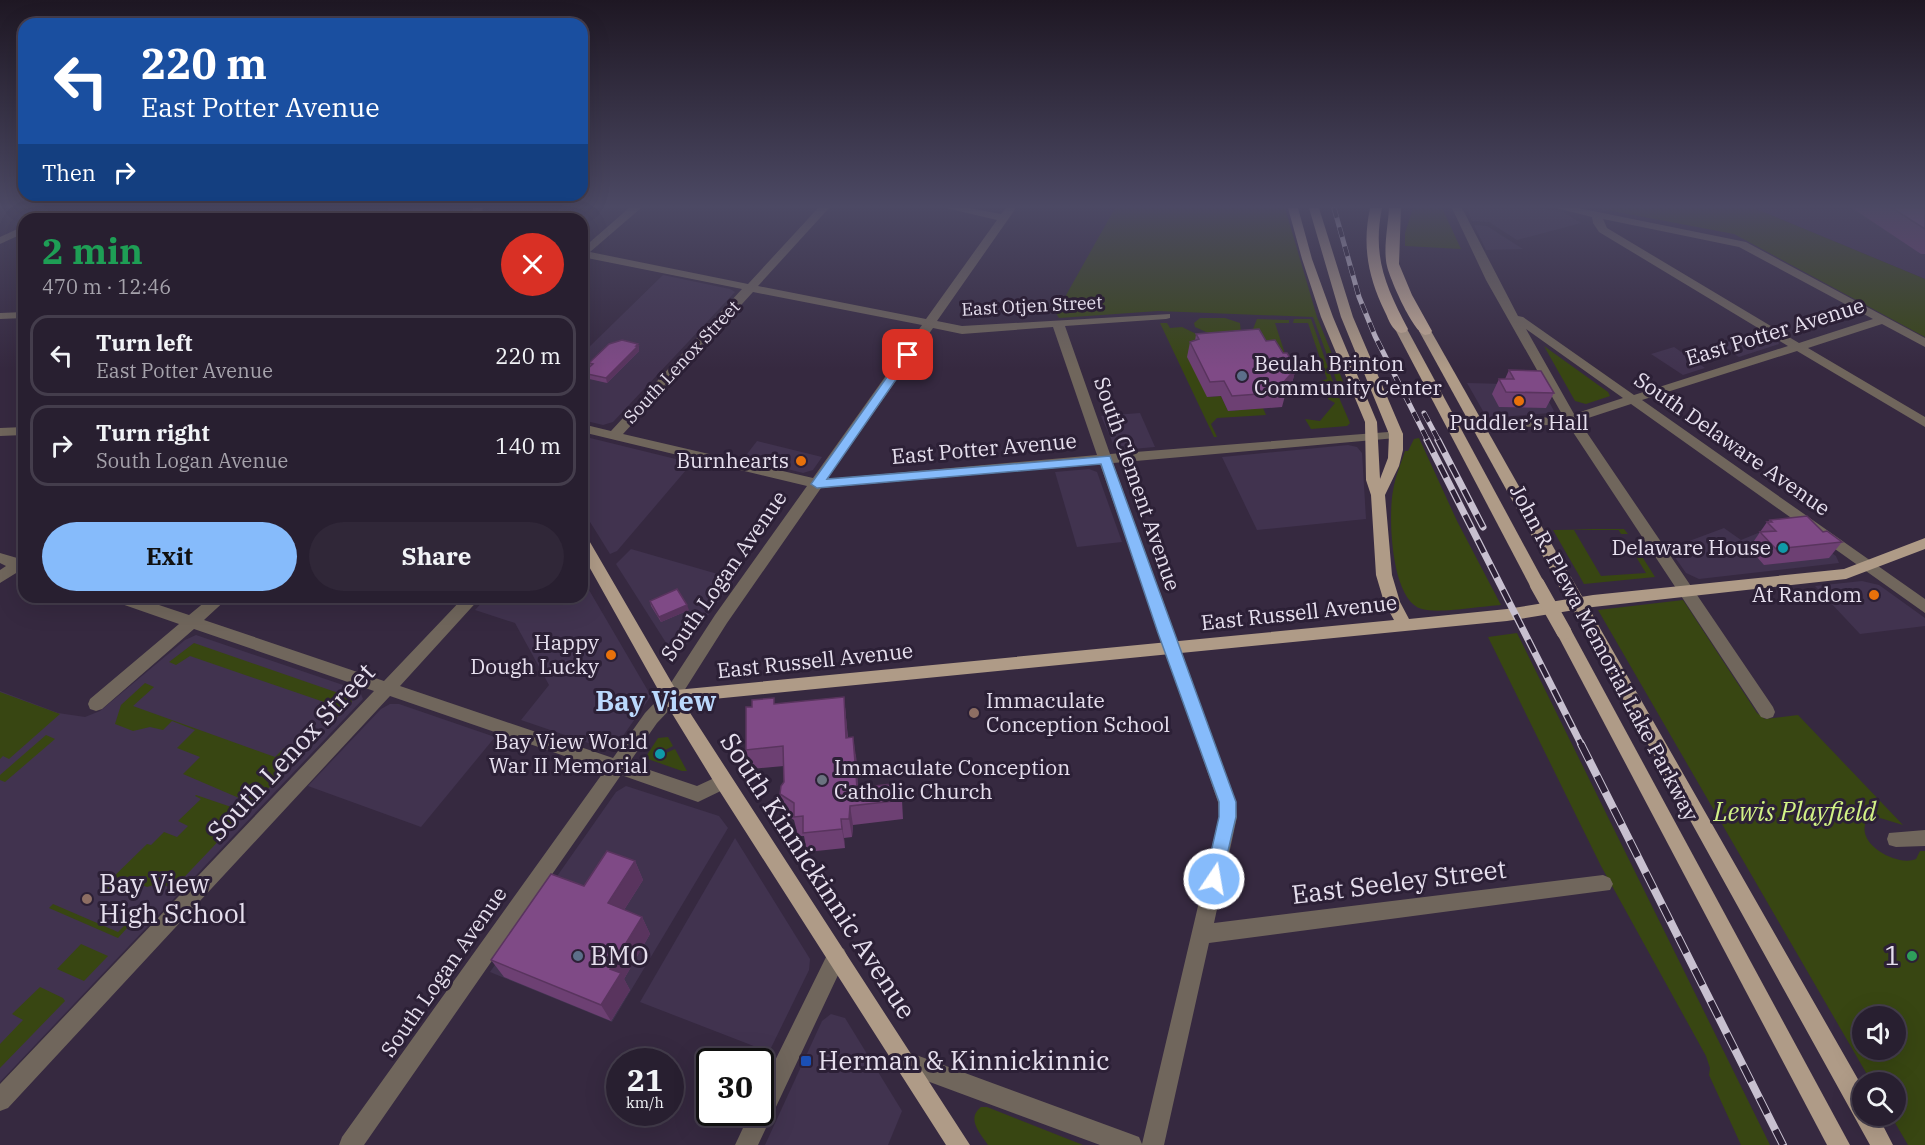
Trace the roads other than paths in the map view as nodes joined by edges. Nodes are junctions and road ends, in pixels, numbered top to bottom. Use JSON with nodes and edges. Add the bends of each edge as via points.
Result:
{"nodes":[{"id":1,"x":619,"y":261,"type":"edge"},
{"id":2,"x":775,"y":261,"type":"edge"},
{"id":3,"x":974,"y":261,"type":"edge"},
{"id":4,"x":1308,"y":261,"type":"edge"},
{"id":5,"x":1330,"y":261,"type":"edge"},
{"id":6,"x":1372,"y":261,"type":"edge"},
{"id":7,"x":1393,"y":261,"type":"edge"},
{"id":8,"x":1483,"y":261,"type":"edge"},
{"id":9,"x":1655,"y":261,"type":"edge"},
{"id":10,"x":1774,"y":261,"type":"edge"},
{"id":11,"x":750,"y":288,"type":"junction"},
{"id":12,"x":18,"y":315,"type":"edge"},
{"id":13,"x":0,"y":316,"type":"edge"},
{"id":14,"x":1166,"y":316,"type":"dead end"},
{"id":15,"x":1515,"y":316,"type":"junction"},
{"id":16,"x":1327,"y":317,"type":"junction"},
{"id":17,"x":1347,"y":317,"type":"junction"},
{"id":18,"x":1883,"y":320,"type":"junction"},
{"id":19,"x":930,"y":324,"type":"junction"},
{"id":20,"x":1058,"y":324,"type":"junction"},
{"id":21,"x":1401,"y":329,"type":"joint"},
{"id":22,"x":1425,"y":331,"type":"joint"},
{"id":23,"x":1925,"y":343,"type":"edge"},
{"id":24,"x":1798,"y":348,"type":"junction"},
{"id":25,"x":1632,"y":399,"type":"junction"},
{"id":26,"x":1571,"y":419,"type":"junction"},
{"id":27,"x":1925,"y":423,"type":"edge"},
{"id":28,"x":1505,"y":425,"type":"dead end"},
{"id":29,"x":588,"y":430,"type":"edge"},
{"id":30,"x":18,"y":431,"type":"edge"},
{"id":31,"x":0,"y":432,"type":"edge"},
{"id":32,"x":1396,"y":434,"type":"junction"},
{"id":33,"x":613,"y":436,"type":"junction"},
{"id":34,"x":1372,"y":436,"type":"junction"},
{"id":35,"x":1106,"y":459,"type":"junction"},
{"id":36,"x":817,"y":484,"type":"junction"},
{"id":37,"x":1378,"y":495,"type":"junction"},
{"id":38,"x":1925,"y":543,"type":"edge"},
{"id":39,"x":588,"y":554,"type":"edge"},
{"id":40,"x":0,"y":558,"type":"edge"},
{"id":41,"x":18,"y":564,"type":"edge"},
{"id":42,"x":1867,"y":566,"type":"junction"},
{"id":43,"x":18,"y":567,"type":"edge"},
{"id":44,"x":0,"y":578,"type":"edge"},
{"id":45,"x":1686,"y":590,"type":"junction"},
{"id":46,"x":136,"y":603,"type":"edge"},
{"id":47,"x":214,"y":603,"type":"edge"},
{"id":48,"x":467,"y":603,"type":"edge"},
{"id":49,"x":1925,"y":607,"type":"edge"},
{"id":50,"x":192,"y":622,"type":"junction"},
{"id":51,"x":1404,"y":625,"type":"junction"},
{"id":52,"x":1171,"y":648,"type":"junction"},
{"id":53,"x":388,"y":688,"type":"junction"},
{"id":54,"x":670,"y":698,"type":"junction"},
{"id":55,"x":96,"y":704,"type":"dead end"},
{"id":56,"x":1767,"y":712,"type":"dead end"},
{"id":57,"x":617,"y":768,"type":"junction"},
{"id":58,"x":723,"y":782,"type":"junction"},
{"id":59,"x":1925,"y":838,"type":"edge"},
{"id":60,"x":1896,"y":839,"type":"dead end"},
{"id":61,"x":1603,"y":884,"type":"dead end"},
{"id":62,"x":1202,"y":934,"type":"junction"},
{"id":63,"x":837,"y":956,"type":"junction"},
{"id":64,"x":908,"y":1063,"type":"junction"},
{"id":65,"x":1852,"y":1090,"type":"edge"},
{"id":66,"x":0,"y":1100,"type":"edge"},
{"id":67,"x":1872,"y":1126,"type":"edge"},
{"id":68,"x":350,"y":1145,"type":"edge"},
{"id":69,"x":746,"y":1145,"type":"edge"},
{"id":70,"x":959,"y":1145,"type":"edge"},
{"id":71,"x":1131,"y":1145,"type":"edge"},
{"id":72,"x":1153,"y":1145,"type":"edge"},
{"id":73,"x":1839,"y":1145,"type":"edge"},
{"id":74,"x":1882,"y":1145,"type":"edge"}],
"edges":[{"from":1,"to":11,"type":"street","name":"East Otjen Street"},
{"from":2,"to":11,"type":"street","name":"South Lenox Street"},
{"from":3,"to":19,"type":"street","name":"South Logan Avenue"},
{"from":4,"to":16,"type":"main road"},
{"from":5,"to":17,"type":"main road"},
{"from":6,"to":21,"type":"highway","name":"John R. Plewa Memorial Lake Parkway","via":[[1382,294]]},
{"from":7,"to":22,"type":"highway","name":"John R. Plewa Memorial Lake Parkway","via":[[1405,295]]},
{"from":8,"to":15,"type":"street"},
{"from":9,"to":24,"type":"street"},
{"from":10,"to":18,"type":"street"},
{"from":11,"to":19,"type":"street","name":"East Otjen Street"},
{"from":11,"to":33,"type":"street","name":"South Lenox Street"},
{"from":12,"to":13,"type":"street"},
{"from":14,"to":20,"type":"street","name":"East Otjen Street"},
{"from":15,"to":25,"type":"street","name":"South Delaware Avenue"},
{"from":15,"to":26,"type":"street"},
{"from":16,"to":17,"type":"main road"},
{"from":16,"to":34,"type":"main road","via":[[1371,422]]},
{"from":17,"to":32,"type":"main road"},
{"from":18,"to":23,"type":"street"},
{"from":18,"to":24,"type":"street","name":"East Potter Avenue"},
{"from":19,"to":20,"type":"street","name":"East Otjen Street","via":[[962,330]]},
{"from":19,"to":36,"type":"street","name":"South Logan Avenue"},
{"from":20,"to":35,"type":"street","name":"South Clement Avenue"},
{"from":21,"to":73,"type":"main road","name":"John R. Plewa Memorial Lake Parkway","bridge":true},
{"from":22,"to":65,"type":"main road","name":"John R. Plewa Memorial Lake Parkway","bridge":true},
{"from":24,"to":25,"type":"street","name":"East Potter Avenue"},
{"from":24,"to":27,"type":"street"},
{"from":25,"to":26,"type":"street","name":"East Potter Avenue"},
{"from":25,"to":42,"type":"street","name":"South Delaware Avenue"},
{"from":26,"to":28,"type":"street","name":"East Potter Avenue"},
{"from":26,"to":45,"type":"street"},
{"from":29,"to":33,"type":"street","name":"East Potter Avenue"},
{"from":30,"to":31,"type":"street"},
{"from":32,"to":34,"type":"street","name":"East Potter Avenue"},
{"from":32,"to":37,"type":"main road","via":[[1396,452]]},
{"from":33,"to":36,"type":"street","name":"East Potter Avenue"},
{"from":34,"to":35,"type":"street","name":"East Potter Avenue"},
{"from":34,"to":37,"type":"main road","via":[[1372,480]]},
{"from":35,"to":36,"type":"street","name":"East Potter Avenue"},
{"from":35,"to":52,"type":"street","name":"South Clement Avenue"},
{"from":36,"to":54,"type":"street","name":"South Logan Avenue"},
{"from":37,"to":51,"type":"main road","via":[[1384,575]]},
{"from":38,"to":42,"type":"main road","name":"East Russell Avenue"},
{"from":39,"to":54,"type":"main road","name":"South Kinnickinnic Avenue"},
{"from":40,"to":41,"type":"street"},
{"from":42,"to":45,"type":"main road","name":"East Russell Avenue","via":[[1846,574]]},
{"from":42,"to":49,"type":"street","name":"South Delaware Avenue"},
{"from":43,"to":44,"type":"street"},
{"from":45,"to":51,"type":"main road","name":"East Russell Avenue"},
{"from":45,"to":56,"type":"street"},
{"from":46,"to":50,"type":"street"},
{"from":47,"to":50,"type":"street"},
{"from":48,"to":53,"type":"street","name":"South Lenox Street"},
{"from":50,"to":53,"type":"street"},
{"from":50,"to":55,"type":"street"},
{"from":51,"to":52,"type":"main road","name":"East Russell Avenue"},
{"from":52,"to":54,"type":"main road","name":"East Russell Avenue"},
{"from":52,"to":62,"type":"street","name":"South Clement Avenue","via":[[1227,802],[1228,817]]},
{"from":53,"to":57,"type":"street"},
{"from":53,"to":66,"type":"street","name":"South Lenox Street"},
{"from":54,"to":57,"type":"street","name":"South Logan Avenue","via":[[651,718]]},
{"from":54,"to":58,"type":"main road","name":"South Kinnickinnic Avenue"},
{"from":57,"to":58,"type":"street","via":[[698,794]]},
{"from":57,"to":68,"type":"street","name":"South Logan Avenue"},
{"from":58,"to":63,"type":"main road","name":"South Kinnickinnic Avenue"},
{"from":59,"to":60,"type":"street"},
{"from":61,"to":62,"type":"street","name":"East Seeley Street"},
{"from":62,"to":72,"type":"street","name":"South Clement Avenue"},
{"from":63,"to":64,"type":"main road","name":"South Kinnickinnic Avenue"},
{"from":63,"to":69,"type":"street"},
{"from":64,"to":70,"type":"main road","name":"South Kinnickinnic Avenue"},
{"from":64,"to":71,"type":"street"},
{"from":67,"to":74,"type":"main road"}]}
